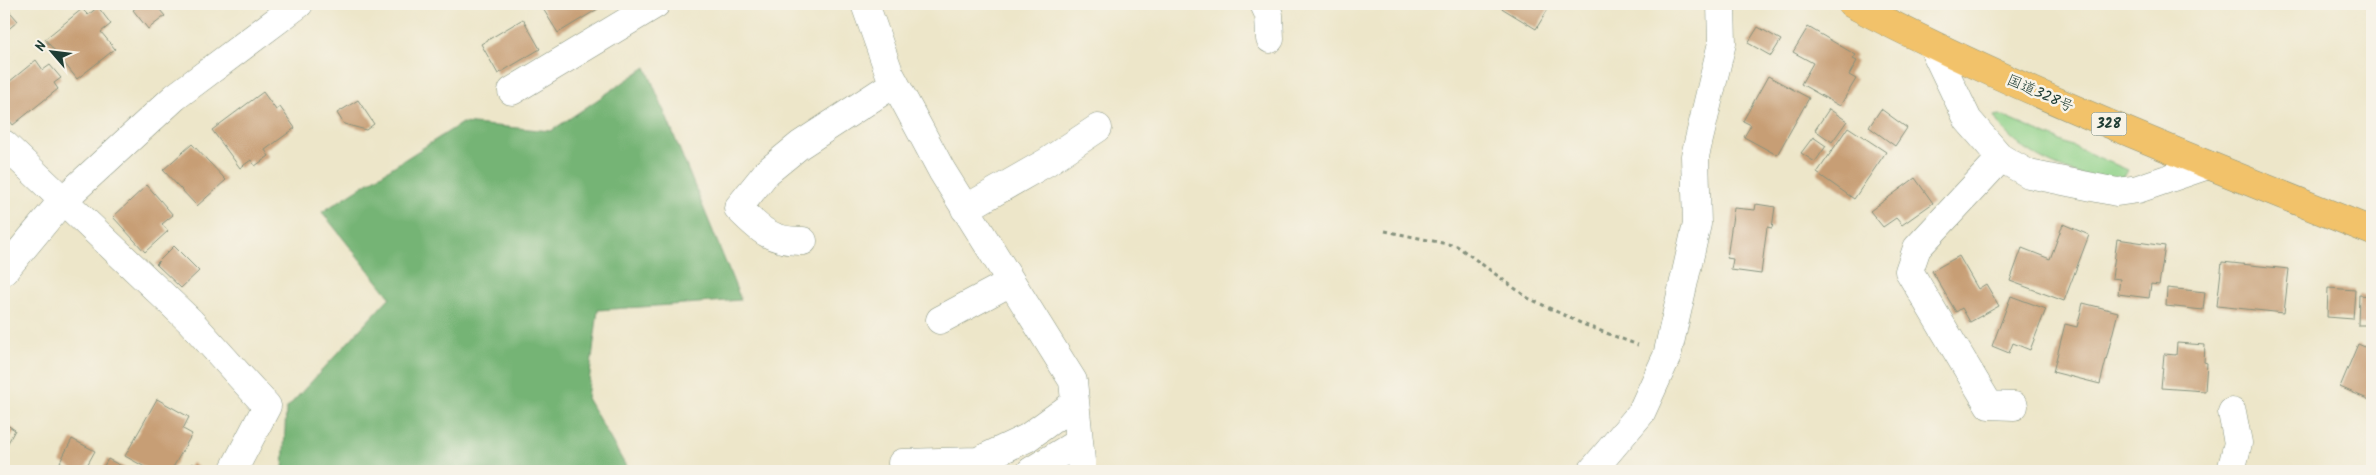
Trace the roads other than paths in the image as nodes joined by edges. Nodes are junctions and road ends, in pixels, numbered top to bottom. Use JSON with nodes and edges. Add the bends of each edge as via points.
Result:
{"nodes":[{"id":1,"x":299,"y":4,"type":"edge"},
{"id":2,"x":656,"y":4,"type":"edge"},
{"id":3,"x":865,"y":4,"type":"edge"},
{"id":4,"x":1264,"y":4,"type":"edge"},
{"id":5,"x":1721,"y":4,"type":"edge"},
{"id":6,"x":1852,"y":4,"type":"edge"},
{"id":7,"x":1270,"y":39,"type":"dead end"},
{"id":8,"x":1933,"y":47,"type":"junction"},
{"id":9,"x":896,"y":83,"type":"junction"},
{"id":10,"x":512,"y":91,"type":"dead end"},
{"id":11,"x":1098,"y":128,"type":"dead end"},
{"id":12,"x":4,"y":144,"type":"edge"},
{"id":13,"x":2001,"y":158,"type":"junction"},
{"id":14,"x":2208,"y":165,"type":"junction"},
{"id":15,"x":63,"y":200,"type":"junction"},
{"id":16,"x":966,"y":208,"type":"junction"},
{"id":17,"x":2372,"y":231,"type":"edge"},
{"id":18,"x":803,"y":241,"type":"dead end"},
{"id":19,"x":4,"y":271,"type":"edge"},
{"id":20,"x":1011,"y":282,"type":"junction"},
{"id":21,"x":940,"y":320,"type":"dead end"},
{"id":22,"x":1075,"y":403,"type":"junction"},
{"id":23,"x":2014,"y":406,"type":"dead end"},
{"id":24,"x":2232,"y":412,"type":"dead end"},
{"id":25,"x":1079,"y":442,"type":"junction"},
{"id":26,"x":902,"y":463,"type":"dead end"},
{"id":27,"x":233,"y":471,"type":"edge"},
{"id":28,"x":1031,"y":471,"type":"edge"},
{"id":29,"x":1082,"y":471,"type":"edge"},
{"id":30,"x":1592,"y":471,"type":"edge"},
{"id":31,"x":2231,"y":471,"type":"edge"}],
"edges":[{"from":1,"to":15,"type":"street","via":[[175,97]]},
{"from":2,"to":10,"type":"street"},
{"from":3,"to":9,"type":"street"},
{"from":4,"to":7,"type":"street","via":[[1269,15]]},
{"from":5,"to":30,"type":"street","via":[[1722,43],[1695,156],[1697,224],[1667,356],[1641,413]]},
{"from":6,"to":8,"type":"highway","name":"国道328号","number":"328"},
{"from":8,"to":13,"type":"street","via":[[1968,120]]},
{"from":8,"to":14,"type":"highway","name":"国道328号","number":"328"},
{"from":9,"to":16,"type":"street","via":[[942,171]]},
{"from":9,"to":18,"type":"street","via":[[800,145],[767,172],[738,208],[763,232],[786,242]]},
{"from":11,"to":16,"type":"street","via":[[1047,162]]},
{"from":12,"to":15,"type":"street"},
{"from":13,"to":14,"type":"street","via":[[2030,174],[2117,192],[2138,189]]},
{"from":13,"to":23,"type":"street","via":[[1917,248],[1909,271],[1990,405]]},
{"from":14,"to":17,"type":"highway","name":"国道328号","number":"328"},
{"from":15,"to":19,"type":"street"},
{"from":15,"to":27,"type":"street","via":[[190,321],[267,406]]},
{"from":16,"to":20,"type":"street"},
{"from":20,"to":21,"type":"street"},
{"from":20,"to":22,"type":"street","via":[[1073,381]]},
{"from":22,"to":25,"type":"street"},
{"from":22,"to":26,"type":"street","via":[[1027,438],[978,461]]},
{"from":24,"to":31,"type":"street","via":[[2238,443]]},
{"from":25,"to":28,"type":"street"},
{"from":25,"to":29,"type":"street"}]}
